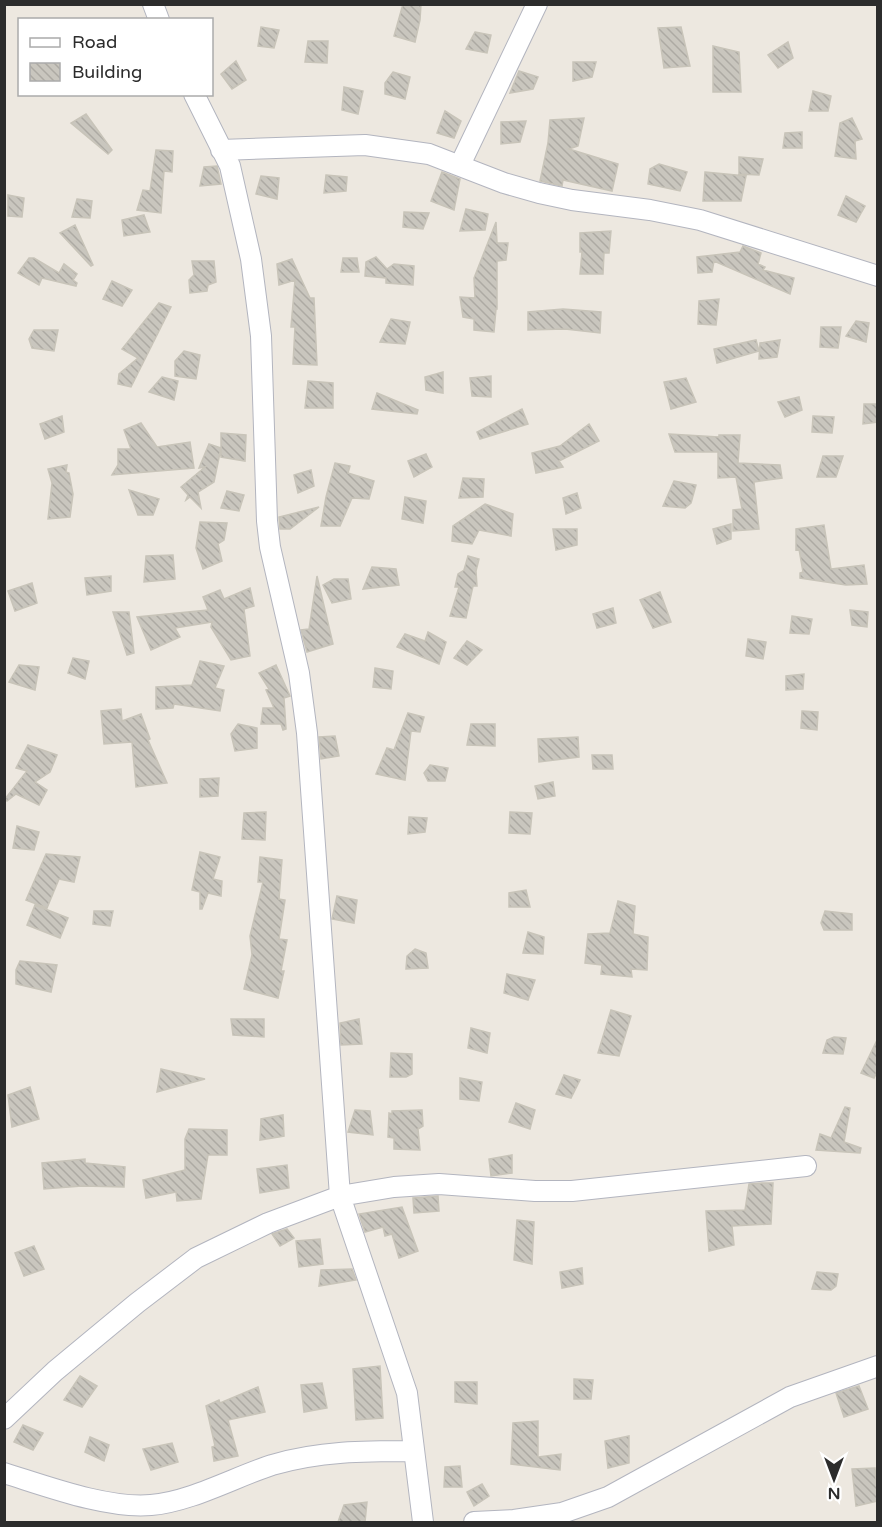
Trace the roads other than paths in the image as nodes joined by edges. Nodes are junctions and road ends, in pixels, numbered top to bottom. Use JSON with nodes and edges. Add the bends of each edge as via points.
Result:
{"nodes":[{"id":1,"x":537,"y":4,"type":"edge"},
{"id":2,"x":195,"y":96,"type":"edge"},
{"id":3,"x":221,"y":150,"type":"junction"},
{"id":4,"x":460,"y":165,"type":"junction"},
{"id":5,"x":878,"y":276,"type":"edge"},
{"id":6,"x":806,"y":1166,"type":"dead end"},
{"id":7,"x":340,"y":1196,"type":"junction"},
{"id":8,"x":878,"y":1366,"type":"edge"},
{"id":9,"x":4,"y":1419,"type":"edge"},
{"id":10,"x":412,"y":1451,"type":"junction"},
{"id":11,"x":4,"y":1473,"type":"edge"},
{"id":12,"x":423,"y":1522,"type":"edge"},
{"id":13,"x":474,"y":1522,"type":"edge"}],
"edges":[{"from":1,"to":4,"type":"street"},
{"from":2,"to":3,"type":"street"},
{"from":3,"to":4,"type":"street","via":[[364,145],[429,154]]},
{"from":3,"to":7,"type":"street","via":[[230,166],[251,259],[261,336],[270,547],[299,674],[307,733]]},
{"from":4,"to":5,"type":"street","via":[[539,193],[700,220]]},
{"from":6,"to":7,"type":"street","via":[[572,1191],[439,1184]]},
{"from":7,"to":9,"type":"street","via":[[268,1223],[196,1258],[55,1371]]},
{"from":7,"to":10,"type":"street","via":[[407,1393]]},
{"from":8,"to":13,"type":"street","via":[[790,1397],[608,1497],[562,1513]]},
{"from":10,"to":11,"type":"street","via":[[309,1456],[151,1505],[118,1504]]},
{"from":10,"to":12,"type":"street"}]}
